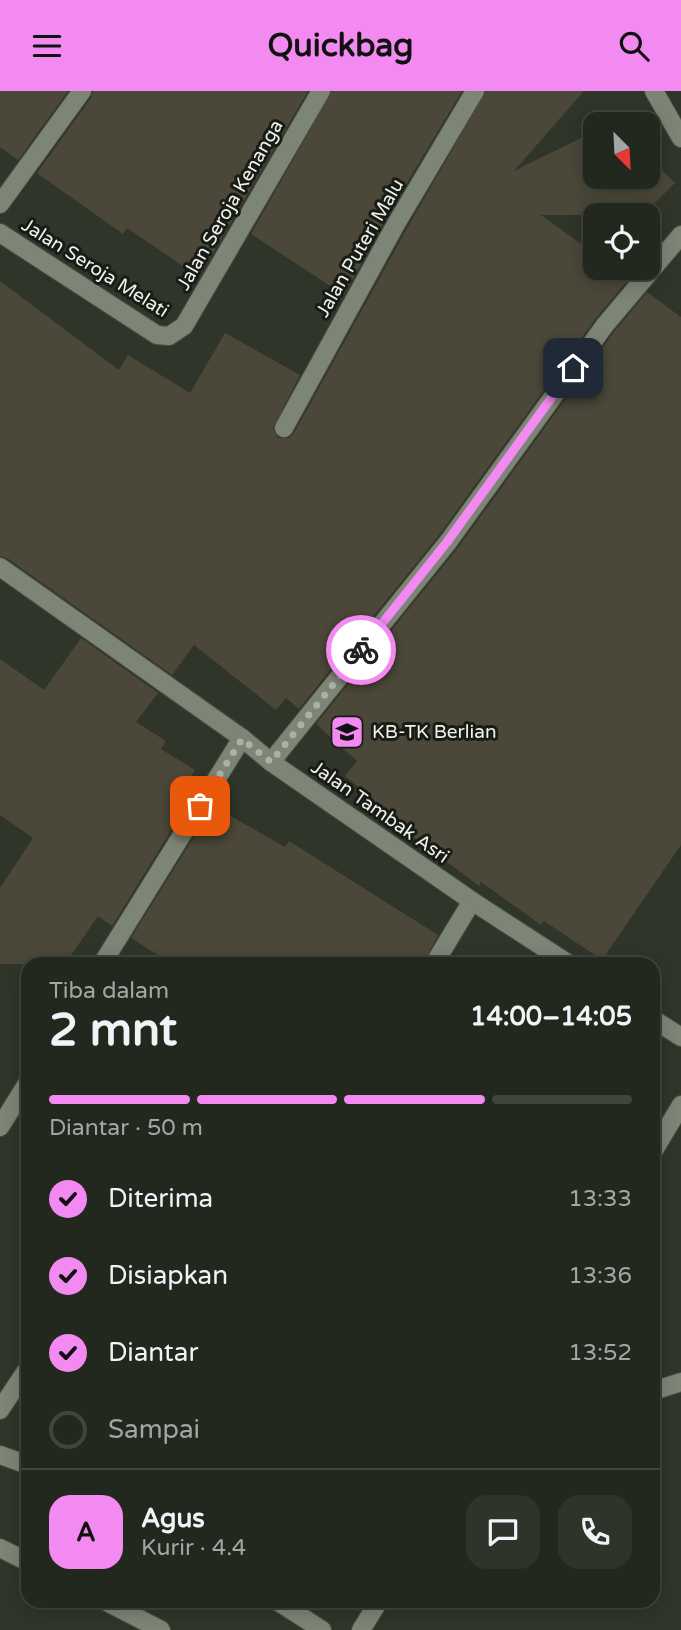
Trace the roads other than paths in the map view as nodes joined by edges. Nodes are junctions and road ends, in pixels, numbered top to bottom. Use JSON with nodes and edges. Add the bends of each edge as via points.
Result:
{"nodes":[{"id":1,"x":82,"y":91,"type":"edge"},
{"id":2,"x":321,"y":91,"type":"edge"},
{"id":3,"x":475,"y":91,"type":"edge"},
{"id":4,"x":654,"y":91,"type":"edge"},
{"id":5,"x":681,"y":138,"type":"edge"},
{"id":6,"x":0,"y":204,"type":"edge"},
{"id":7,"x":0,"y":233,"type":"edge"},
{"id":8,"x":681,"y":235,"type":"edge"},
{"id":9,"x":169,"y":336,"type":"joint"},
{"id":10,"x":284,"y":428,"type":"dead end"},
{"id":11,"x":0,"y":567,"type":"edge"},
{"id":12,"x":242,"y":739,"type":"junction"},
{"id":13,"x":271,"y":762,"type":"junction"},
{"id":14,"x":472,"y":901,"type":"junction"},
{"id":15,"x":106,"y":957,"type":"edge"},
{"id":16,"x":438,"y":957,"type":"edge"},
{"id":17,"x":558,"y":957,"type":"edge"},
{"id":18,"x":660,"y":1024,"type":"edge"},
{"id":19,"x":681,"y":1037,"type":"edge"},
{"id":20,"x":21,"y":1093,"type":"edge"},
{"id":21,"x":681,"y":1105,"type":"edge"},
{"id":22,"x":0,"y":1127,"type":"edge"},
{"id":23,"x":660,"y":1140,"type":"edge"},
{"id":24,"x":21,"y":1378,"type":"edge"},
{"id":25,"x":681,"y":1382,"type":"edge"},
{"id":26,"x":660,"y":1389,"type":"edge"},
{"id":27,"x":0,"y":1410,"type":"edge"},
{"id":28,"x":0,"y":1455,"type":"edge"},
{"id":29,"x":21,"y":1462,"type":"edge"},
{"id":30,"x":0,"y":1548,"type":"edge"},
{"id":31,"x":21,"y":1558,"type":"edge"},
{"id":32,"x":119,"y":1608,"type":"edge"},
{"id":33,"x":288,"y":1608,"type":"edge"},
{"id":34,"x":375,"y":1608,"type":"edge"},
{"id":35,"x":161,"y":1630,"type":"edge"},
{"id":36,"x":322,"y":1630,"type":"edge"},
{"id":37,"x":361,"y":1630,"type":"edge"}],
"edges":[{"from":1,"to":6,"type":"street"},
{"from":2,"to":9,"type":"street","name":"Jalan Seroja Kenanga","via":[[184,325]]},
{"from":3,"to":10,"type":"street","name":"Jalan Puteri Malu","via":[[396,223]]},
{"from":4,"to":5,"type":"street"},
{"from":7,"to":9,"type":"street","name":"Jalan Seroja Melati","via":[[157,335]]},
{"from":8,"to":13,"type":"street","via":[[605,325],[447,542]]},
{"from":11,"to":12,"type":"street","name":"Jalan Tambak Asri"},
{"from":12,"to":13,"type":"street","name":"Jalan Tambak Asri"},
{"from":12,"to":15,"type":"street"},
{"from":13,"to":14,"type":"street","name":"Jalan Tambak Asri"},
{"from":14,"to":16,"type":"street"},
{"from":14,"to":17,"type":"street","name":"Jalan Tambak Asri"},
{"from":18,"to":19,"type":"street"},
{"from":20,"to":22,"type":"street"},
{"from":21,"to":23,"type":"street"},
{"from":24,"to":27,"type":"street"},
{"from":25,"to":26,"type":"street"},
{"from":28,"to":29,"type":"street"},
{"from":30,"to":31,"type":"street"},
{"from":32,"to":35,"type":"street"},
{"from":33,"to":36,"type":"street"},
{"from":34,"to":37,"type":"street"}]}
